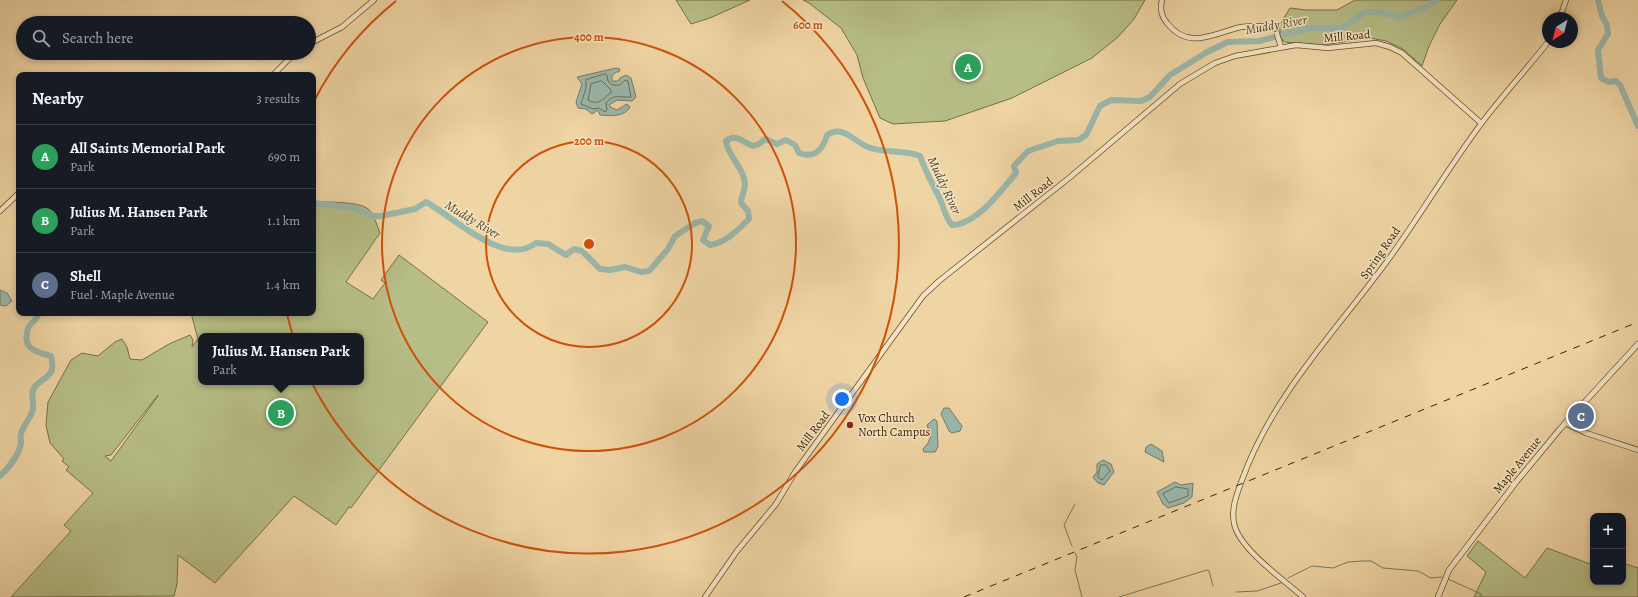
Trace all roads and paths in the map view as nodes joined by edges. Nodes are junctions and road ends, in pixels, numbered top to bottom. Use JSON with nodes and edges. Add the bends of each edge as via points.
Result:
{"nodes":[{"id":1,"x":374,"y":0,"type":"edge"},
{"id":2,"x":1162,"y":0,"type":"edge"},
{"id":3,"x":1566,"y":0,"type":"edge"},
{"id":4,"x":1562,"y":12,"type":"edge"},
{"id":5,"x":316,"y":40,"type":"edge"},
{"id":6,"x":1281,"y":47,"type":"junction"},
{"id":7,"x":1543,"y":48,"type":"edge"},
{"id":8,"x":288,"y":60,"type":"edge"},
{"id":9,"x":276,"y":72,"type":"edge"},
{"id":10,"x":1482,"y":123,"type":"junction"},
{"id":11,"x":16,"y":196,"type":"edge"},
{"id":12,"x":0,"y":211,"type":"edge"},
{"id":13,"x":1638,"y":344,"type":"edge"},
{"id":14,"x":1565,"y":423,"type":"junction"},
{"id":15,"x":1638,"y":450,"type":"edge"},
{"id":16,"x":705,"y":597,"type":"edge"},
{"id":17,"x":1303,"y":597,"type":"edge"},
{"id":18,"x":1438,"y":597,"type":"edge"}],
"edges":[{"from":1,"to":5,"type":"street","via":[[342,27]]},
{"from":2,"to":6,"type":"street","via":[[1161,8],[1165,21],[1175,32],[1188,38],[1204,38],[1243,27],[1271,26],[1278,33]]},
{"from":3,"to":4,"type":"street"},
{"from":6,"to":10,"type":"street","name":"Mill Road","via":[[1296,45],[1328,48],[1369,43],[1390,46]]},
{"from":6,"to":16,"type":"street","name":"Mill Road","via":[[1223,60],[1180,84],[923,296],[795,472],[779,500]]},
{"from":7,"to":10,"type":"street","name":"Spring Road"},
{"from":8,"to":9,"type":"street"},
{"from":10,"to":17,"type":"street","name":"Spring Road","via":[[1354,307],[1296,380],[1255,447],[1241,483],[1233,511],[1234,524],[1239,536],[1250,550]]},
{"from":11,"to":12,"type":"street"},
{"from":13,"to":14,"type":"main road","name":"Maple Avenue"},
{"from":14,"to":15,"type":"street","via":[[1586,433]]},
{"from":14,"to":18,"type":"main road","name":"Maple Avenue","via":[[1454,563]]}]}
